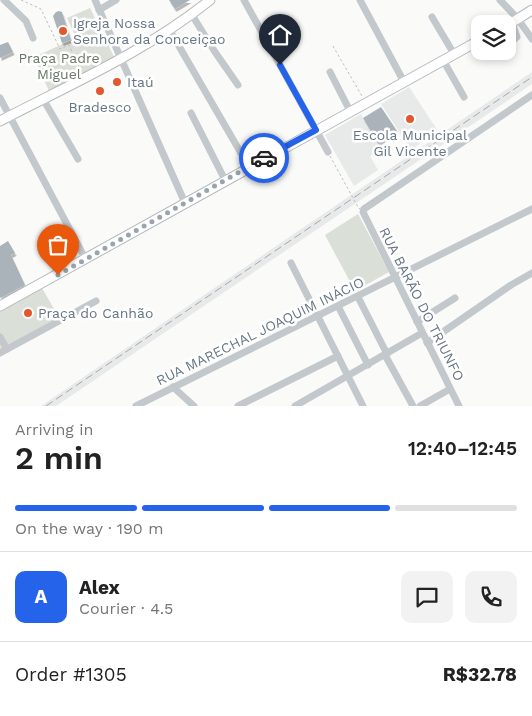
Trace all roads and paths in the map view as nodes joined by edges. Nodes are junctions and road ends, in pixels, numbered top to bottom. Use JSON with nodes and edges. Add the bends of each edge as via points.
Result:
{"nodes":[{"id":1,"x":4,"y":0,"type":"edge"},
{"id":2,"x":21,"y":0,"type":"edge"},
{"id":3,"x":95,"y":0,"type":"edge"},
{"id":4,"x":116,"y":0,"type":"edge"},
{"id":5,"x":210,"y":0,"type":"edge"},
{"id":6,"x":244,"y":0,"type":"edge"},
{"id":7,"x":360,"y":0,"type":"edge"},
{"id":8,"x":500,"y":0,"type":"edge"},
{"id":9,"x":99,"y":10,"type":"junction"},
{"id":10,"x":532,"y":10,"type":"edge"},
{"id":11,"x":192,"y":15,"type":"junction"},
{"id":12,"x":508,"y":15,"type":"edge"},
{"id":13,"x":432,"y":17,"type":"dead end"},
{"id":14,"x":516,"y":20,"type":"edge"},
{"id":15,"x":516,"y":25,"type":"edge"},
{"id":16,"x":169,"y":29,"type":"junction"},
{"id":17,"x":33,"y":38,"type":"dead end"},
{"id":18,"x":532,"y":39,"type":"edge"},
{"id":19,"x":471,"y":45,"type":"edge"},
{"id":20,"x":334,"y":46,"type":"dead end"},
{"id":21,"x":454,"y":54,"type":"junction"},
{"id":22,"x":120,"y":59,"type":"junction"},
{"id":23,"x":443,"y":60,"type":"junction"},
{"id":24,"x":330,"y":72,"type":"dead end"},
{"id":25,"x":84,"y":78,"type":"junction"},
{"id":26,"x":406,"y":80,"type":"junction"},
{"id":27,"x":238,"y":85,"type":"dead end"},
{"id":28,"x":532,"y":95,"type":"edge"},
{"id":29,"x":464,"y":97,"type":"dead end"},
{"id":30,"x":0,"y":98,"type":"edge"},
{"id":31,"x":43,"y":99,"type":"junction"},
{"id":32,"x":366,"y":102,"type":"junction"},
{"id":33,"x":350,"y":111,"type":"junction"},
{"id":34,"x":191,"y":113,"type":"dead end"},
{"id":35,"x":9,"y":116,"type":"junction"},
{"id":36,"x":0,"y":121,"type":"edge"},
{"id":37,"x":316,"y":130,"type":"junction"},
{"id":38,"x":329,"y":154,"type":"joint"},
{"id":39,"x":78,"y":159,"type":"dead end"},
{"id":40,"x":249,"y":166,"type":"junction"},
{"id":41,"x":225,"y":180,"type":"junction"},
{"id":42,"x":399,"y":184,"type":"dead end"},
{"id":43,"x":186,"y":203,"type":"junction"},
{"id":44,"x":532,"y":209,"type":"edge"},
{"id":45,"x":86,"y":260,"type":"junction"},
{"id":46,"x":291,"y":263,"type":"dead end"},
{"id":47,"x":532,"y":274,"type":"edge"},
{"id":48,"x":395,"y":279,"type":"junction"},
{"id":49,"x":358,"y":297,"type":"junction"},
{"id":50,"x":455,"y":298,"type":"dead end"},
{"id":51,"x":96,"y":301,"type":"dead end"},
{"id":52,"x":0,"y":306,"type":"edge"},
{"id":53,"x":338,"y":306,"type":"junction"},
{"id":54,"x":318,"y":316,"type":"junction"},
{"id":55,"x":417,"y":322,"type":"junction"},
{"id":56,"x":422,"y":333,"type":"junction"},
{"id":57,"x":0,"y":338,"type":"edge"},
{"id":58,"x":427,"y":343,"type":"junction"},
{"id":59,"x":4,"y":351,"type":"edge"},
{"id":60,"x":386,"y":355,"type":"junction"},
{"id":61,"x":338,"y":356,"type":"junction"},
{"id":62,"x":368,"y":365,"type":"junction"},
{"id":63,"x":348,"y":376,"type":"junction"},
{"id":64,"x":173,"y":387,"type":"junction"},
{"id":65,"x":450,"y":389,"type":"junction"},
{"id":66,"x":136,"y":406,"type":"edge"},
{"id":67,"x":194,"y":406,"type":"edge"},
{"id":68,"x":238,"y":406,"type":"edge"},
{"id":69,"x":295,"y":406,"type":"edge"},
{"id":70,"x":363,"y":406,"type":"edge"},
{"id":71,"x":413,"y":406,"type":"edge"},
{"id":72,"x":420,"y":406,"type":"edge"},
{"id":73,"x":458,"y":406,"type":"edge"}],
"edges":[{"from":1,"to":17,"type":"street","via":[[26,21]]},
{"from":2,"to":25,"type":"path","via":[[41,9],[60,49],[69,45]]},
{"from":3,"to":9,"type":"street"},
{"from":4,"to":9,"type":"street"},
{"from":5,"to":11,"type":"main road"},
{"from":6,"to":37,"type":"street"},
{"from":7,"to":26,"type":"street"},
{"from":8,"to":12,"type":"street"},
{"from":9,"to":22,"type":"street"},
{"from":10,"to":14,"type":"main road"},
{"from":11,"to":16,"type":"main road"},
{"from":11,"to":27,"type":"street"},
{"from":13,"to":21,"type":"street"},
{"from":15,"to":18,"type":"street"},
{"from":16,"to":22,"type":"main road"},
{"from":16,"to":40,"type":"street"},
{"from":19,"to":21,"type":"main road"},
{"from":20,"to":32,"type":"path"},
{"from":21,"to":23,"type":"main road"},
{"from":22,"to":25,"type":"main road"},
{"from":22,"to":43,"type":"street"},
{"from":23,"to":26,"type":"main road"},
{"from":23,"to":29,"type":"street"},
{"from":24,"to":33,"type":"street"},
{"from":25,"to":31,"type":"main road"},
{"from":26,"to":32,"type":"main road"},
{"from":28,"to":48,"type":"street","name":"RUA BARÃO DO TRIUNFO","via":[[364,210],[362,214]]},
{"from":30,"to":35,"type":"street"},
{"from":31,"to":35,"type":"main road"},
{"from":31,"to":39,"type":"street"},
{"from":32,"to":33,"type":"main road"},
{"from":33,"to":37,"type":"main road"},
{"from":34,"to":41,"type":"street"},
{"from":35,"to":36,"type":"main road"},
{"from":35,"to":45,"type":"street"},
{"from":37,"to":38,"type":"street"},
{"from":37,"to":40,"type":"main road"},
{"from":38,"to":42,"type":"path","bridge":true,"via":[[359,209]]},
{"from":40,"to":41,"type":"main road"},
{"from":41,"to":43,"type":"main road"},
{"from":43,"to":45,"type":"main road"},
{"from":44,"to":48,"type":"street","name":"RUA MARECHAL JOAQUIM INÁCIO"},
{"from":45,"to":52,"type":"main road"},
{"from":46,"to":54,"type":"street"},
{"from":47,"to":58,"type":"street"},
{"from":48,"to":49,"type":"street","name":"RUA MARECHAL JOAQUIM INÁCIO"},
{"from":48,"to":55,"type":"street","name":"RUA BARÃO DO TRIUNFO"},
{"from":49,"to":53,"type":"street","name":"RUA MARECHAL JOAQUIM INÁCIO"},
{"from":49,"to":60,"type":"street"},
{"from":50,"to":55,"type":"street"},
{"from":51,"to":59,"type":"street"},
{"from":53,"to":54,"type":"street","name":"RUA MARECHAL JOAQUIM INÁCIO"},
{"from":53,"to":62,"type":"street"},
{"from":54,"to":61,"type":"street"},
{"from":54,"to":64,"type":"street","name":"RUA MARECHAL JOAQUIM INÁCIO"},
{"from":55,"to":56,"type":"street","name":"RUA BARÃO DO TRIUNFO"},
{"from":56,"to":58,"type":"street","name":"RUA BARÃO DO TRIUNFO"},
{"from":56,"to":60,"type":"street"},
{"from":57,"to":59,"type":"street"},
{"from":58,"to":65,"type":"street","name":"RUA BARÃO DO TRIUNFO"},
{"from":60,"to":62,"type":"street"},
{"from":60,"to":71,"type":"street"},
{"from":61,"to":63,"type":"street"},
{"from":61,"to":68,"type":"street"},
{"from":62,"to":63,"type":"street"},
{"from":63,"to":69,"type":"street"},
{"from":63,"to":70,"type":"street"},
{"from":64,"to":66,"type":"street","name":"RUA MARECHAL JOAQUIM INÁCIO"},
{"from":64,"to":67,"type":"street"},
{"from":65,"to":72,"type":"street"},
{"from":65,"to":73,"type":"street","name":"RUA BARÃO DO TRIUNFO"}]}
